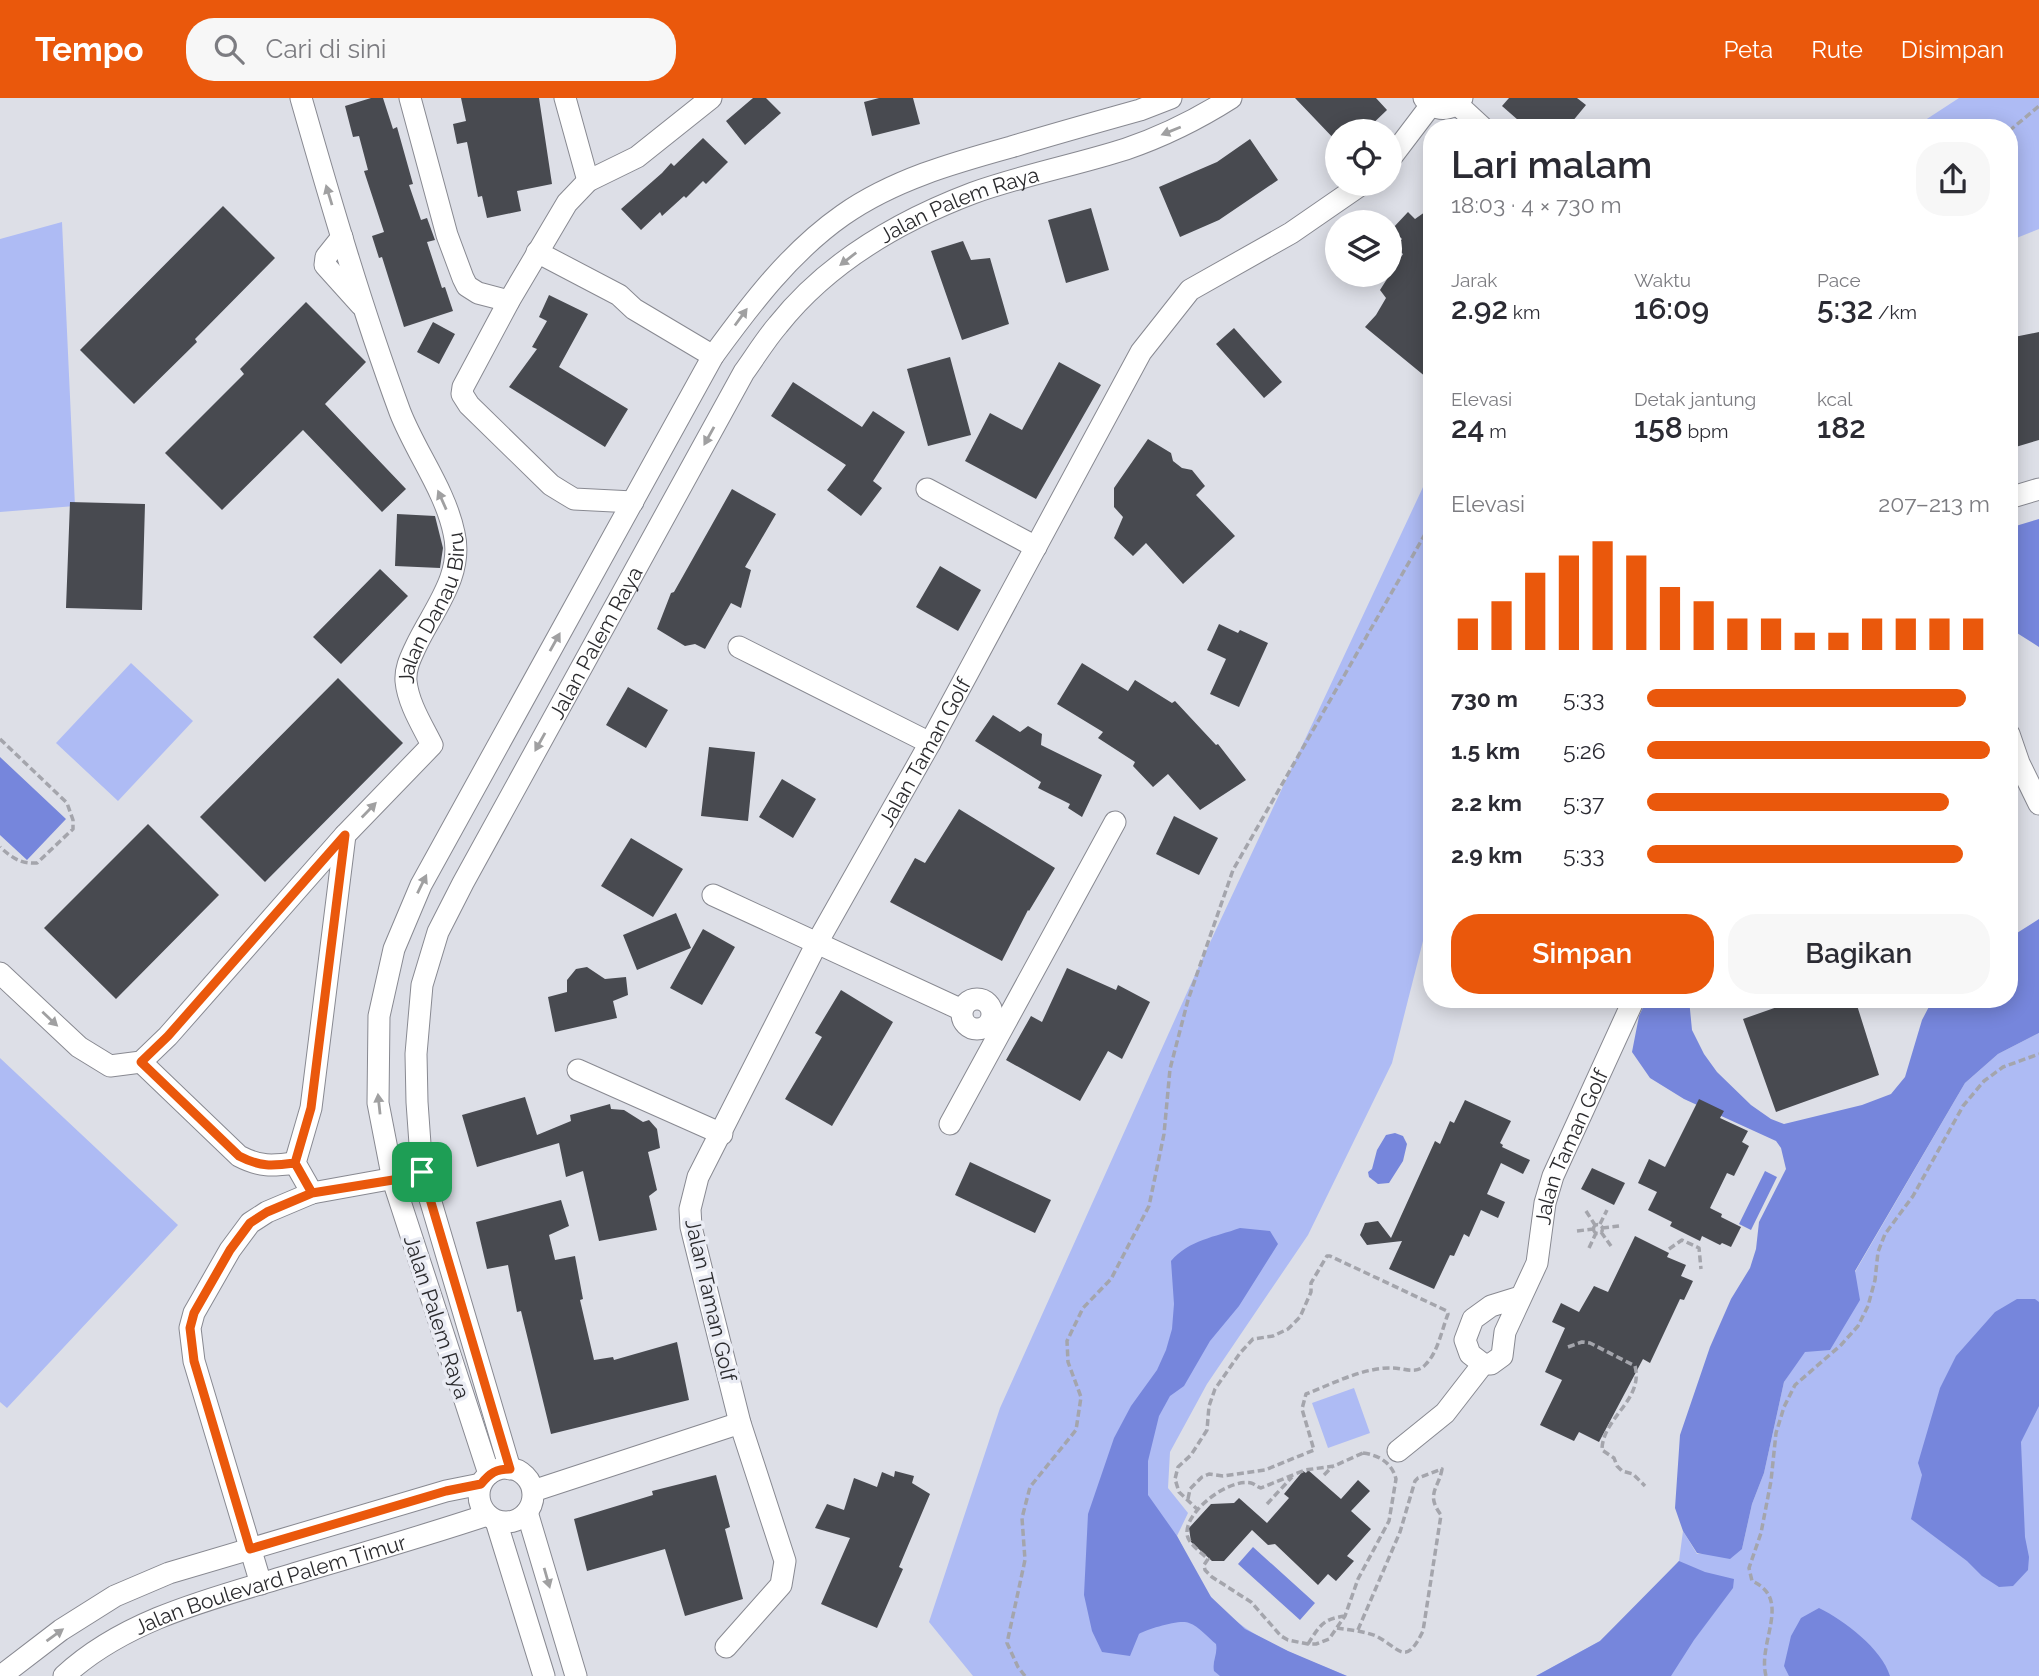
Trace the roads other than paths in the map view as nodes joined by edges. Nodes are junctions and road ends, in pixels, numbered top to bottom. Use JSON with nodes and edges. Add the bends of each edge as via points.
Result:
{"nodes":[{"id":1,"x":301,"y":98,"type":"edge"},
{"id":2,"x":410,"y":98,"type":"edge"},
{"id":3,"x":565,"y":98,"type":"edge"},
{"id":4,"x":711,"y":98,"type":"edge"},
{"id":5,"x":1171,"y":98,"type":"edge"},
{"id":6,"x":1231,"y":98,"type":"edge"},
{"id":7,"x":1460,"y":101,"type":"edge"},
{"id":8,"x":1428,"y":102,"type":"edge"},
{"id":9,"x":1138,"y":104,"type":"edge"},
{"id":10,"x":1475,"y":119,"type":"edge"},
{"id":11,"x":1402,"y":141,"type":"edge"},
{"id":12,"x":588,"y":181,"type":"junction"},
{"id":13,"x":1345,"y":196,"type":"edge"},
{"id":14,"x":537,"y":252,"type":"junction"},
{"id":15,"x":509,"y":301,"type":"junction"},
{"id":16,"x":716,"y":351,"type":"junction"},
{"id":17,"x":927,"y":489,"type":"dead end"},
{"id":18,"x":2039,"y":489,"type":"edge"},
{"id":19,"x":2018,"y":495,"type":"edge"},
{"id":20,"x":633,"y":502,"type":"junction"},
{"id":21,"x":1036,"y":547,"type":"junction"},
{"id":22,"x":739,"y":647,"type":"dead end"},
{"id":23,"x":930,"y":743,"type":"junction"},
{"id":24,"x":2018,"y":760,"type":"edge"},
{"id":25,"x":2039,"y":804,"type":"edge"},
{"id":26,"x":1115,"y":822,"type":"dead end"},
{"id":27,"x":345,"y":835,"type":"junction"},
{"id":28,"x":713,"y":895,"type":"dead end"},
{"id":29,"x":818,"y":941,"type":"junction"},
{"id":30,"x":0,"y":973,"type":"edge"},
{"id":31,"x":1630,"y":1008,"type":"edge"},
{"id":32,"x":997,"y":1024,"type":"junction"},
{"id":33,"x":141,"y":1062,"type":"junction"},
{"id":34,"x":578,"y":1070,"type":"dead end"},
{"id":35,"x":950,"y":1124,"type":"dead end"},
{"id":36,"x":722,"y":1134,"type":"junction"},
{"id":37,"x":295,"y":1163,"type":"junction"},
{"id":38,"x":422,"y":1172,"type":"junction"},
{"id":39,"x":393,"y":1180,"type":"junction"},
{"id":40,"x":312,"y":1193,"type":"junction"},
{"id":41,"x":1520,"y":1297,"type":"junction"},
{"id":42,"x":1483,"y":1364,"type":"junction"},
{"id":43,"x":740,"y":1423,"type":"junction"},
{"id":44,"x":1398,"y":1451,"type":"dead end"},
{"id":45,"x":510,"y":1469,"type":"junction"},
{"id":46,"x":485,"y":1479,"type":"junction"},
{"id":47,"x":533,"y":1491,"type":"junction"},
{"id":48,"x":527,"y":1513,"type":"junction"},
{"id":49,"x":492,"y":1518,"type":"junction"},
{"id":50,"x":250,"y":1549,"type":"junction"},
{"id":51,"x":261,"y":1584,"type":"junction"},
{"id":52,"x":726,"y":1647,"type":"dead end"},
{"id":53,"x":1,"y":1676,"type":"edge"},
{"id":54,"x":64,"y":1676,"type":"edge"},
{"id":55,"x":544,"y":1676,"type":"edge"},
{"id":56,"x":576,"y":1676,"type":"edge"}],
"edges":[{"from":27,"to":1,"type":"street","name":"Jalan Danau Biru","one_way":true,"via":[[432,745],[406,679],[408,664],[449,587],[457,552],[451,521],[402,415],[365,309]]},
{"from":2,"to":15,"type":"street","via":[[447,235],[465,283],[478,293]]},
{"from":3,"to":12,"type":"street"},
{"from":4,"to":12,"type":"street","via":[[637,157]]},
{"from":5,"to":9,"type":"street","name":"Jalan Palem Raya"},
{"from":6,"to":38,"type":"street","name":"Jalan Palem Raya","one_way":true,"via":[[1189,124],[1128,148],[975,192],[905,222],[863,246],[778,324],[744,372],[438,932],[422,985],[416,1054]]},
{"from":7,"to":8,"type":"street","via":[[1444,109]]},
{"from":7,"to":10,"type":"street"},
{"from":8,"to":11,"type":"street"},
{"from":16,"to":9,"type":"street","name":"Jalan Palem Raya","one_way":true,"via":[[756,297],[797,253],[844,215],[891,188],[944,166]]},
{"from":12,"to":14,"type":"street","via":[[567,203]]},
{"from":13,"to":21,"type":"street","name":"Jalan Taman Golf","via":[[1291,233],[1190,290],[1141,352]]},
{"from":14,"to":15,"type":"street"},
{"from":14,"to":16,"type":"street"},
{"from":15,"to":20,"type":"street","via":[[463,387],[466,401],[557,489],[574,499]]},
{"from":16,"to":20,"type":"street","name":"Jalan Palem Raya"},
{"from":17,"to":21,"type":"street"},
{"from":18,"to":19,"type":"street"},
{"from":39,"to":20,"type":"street","name":"Jalan Palem Raya","one_way":true,"via":[[378,1091],[379,1016],[394,949],[421,885]]},
{"from":21,"to":23,"type":"street","name":"Jalan Taman Golf"},
{"from":22,"to":23,"type":"street"},
{"from":23,"to":29,"type":"street","name":"Jalan Taman Golf"},
{"from":24,"to":25,"type":"street"},
{"from":26,"to":32,"type":"street"},
{"from":27,"to":33,"type":"street","name":"Jalan Danau Biru"},
{"from":27,"to":37,"type":"street","via":[[311,1108]]},
{"from":28,"to":29,"type":"street"},
{"from":29,"to":32,"type":"street","via":[[962,1010],[964,1023],[975,1030]]},
{"from":29,"to":36,"type":"street","name":"Jalan Taman Golf"},
{"from":30,"to":33,"type":"street","one_way":true,"via":[[96,1059],[110,1066]]},
{"from":31,"to":41,"type":"street","name":"Jalan Taman Golf","via":[[1553,1176],[1537,1263]]},
{"from":32,"to":35,"type":"street"},
{"from":33,"to":37,"type":"street","via":[[239,1156],[254,1165]]},
{"from":34,"to":36,"type":"street"},
{"from":36,"to":43,"type":"street","name":"Jalan Taman Golf","via":[[698,1177],[691,1227]]},
{"from":37,"to":40,"type":"street"},
{"from":38,"to":39,"type":"street"},
{"from":38,"to":45,"type":"street","name":"Jalan Palem Raya"},
{"from":39,"to":40,"type":"street"},
{"from":39,"to":46,"type":"street","name":"Jalan Palem Raya"},
{"from":40,"to":50,"type":"street","via":[[267,1212],[245,1229],[200,1302],[190,1328],[194,1361]]},
{"from":41,"to":42,"type":"street","name":"Jalan Taman Golf","via":[[1502,1356]]},
{"from":41,"to":42,"type":"street","via":[[1491,1306],[1473,1319],[1465,1340],[1470,1354]]},
{"from":42,"to":44,"type":"street","name":"Jalan Taman Golf","via":[[1444,1413]]},
{"from":43,"to":47,"type":"street"},
{"from":43,"to":52,"type":"street","name":"Jalan Taman Golf","via":[[783,1551],[785,1572],[772,1598]]},
{"from":45,"to":46,"type":"street","via":[[499,1469]]},
{"from":45,"to":47,"type":"street","via":[[521,1472]]},
{"from":46,"to":49,"type":"street","via":[[478,1495]]},
{"from":46,"to":50,"type":"street","name":"Jalan Boulevard Palem Timur"},
{"from":47,"to":48,"type":"street"},
{"from":48,"to":49,"type":"street","via":[[507,1523]]},
{"from":48,"to":56,"type":"street","one_way":true},
{"from":49,"to":51,"type":"street","name":"Jalan Boulevard Palem Timur"},
{"from":49,"to":55,"type":"street"},
{"from":50,"to":51,"type":"street"},
{"from":53,"to":50,"type":"street","name":"Jalan Boulevard Palem Timur","one_way":true,"via":[[115,1596],[169,1573]]},
{"from":51,"to":54,"type":"street","name":"Jalan Boulevard Palem Timur","via":[[133,1630],[80,1661]]}]}
